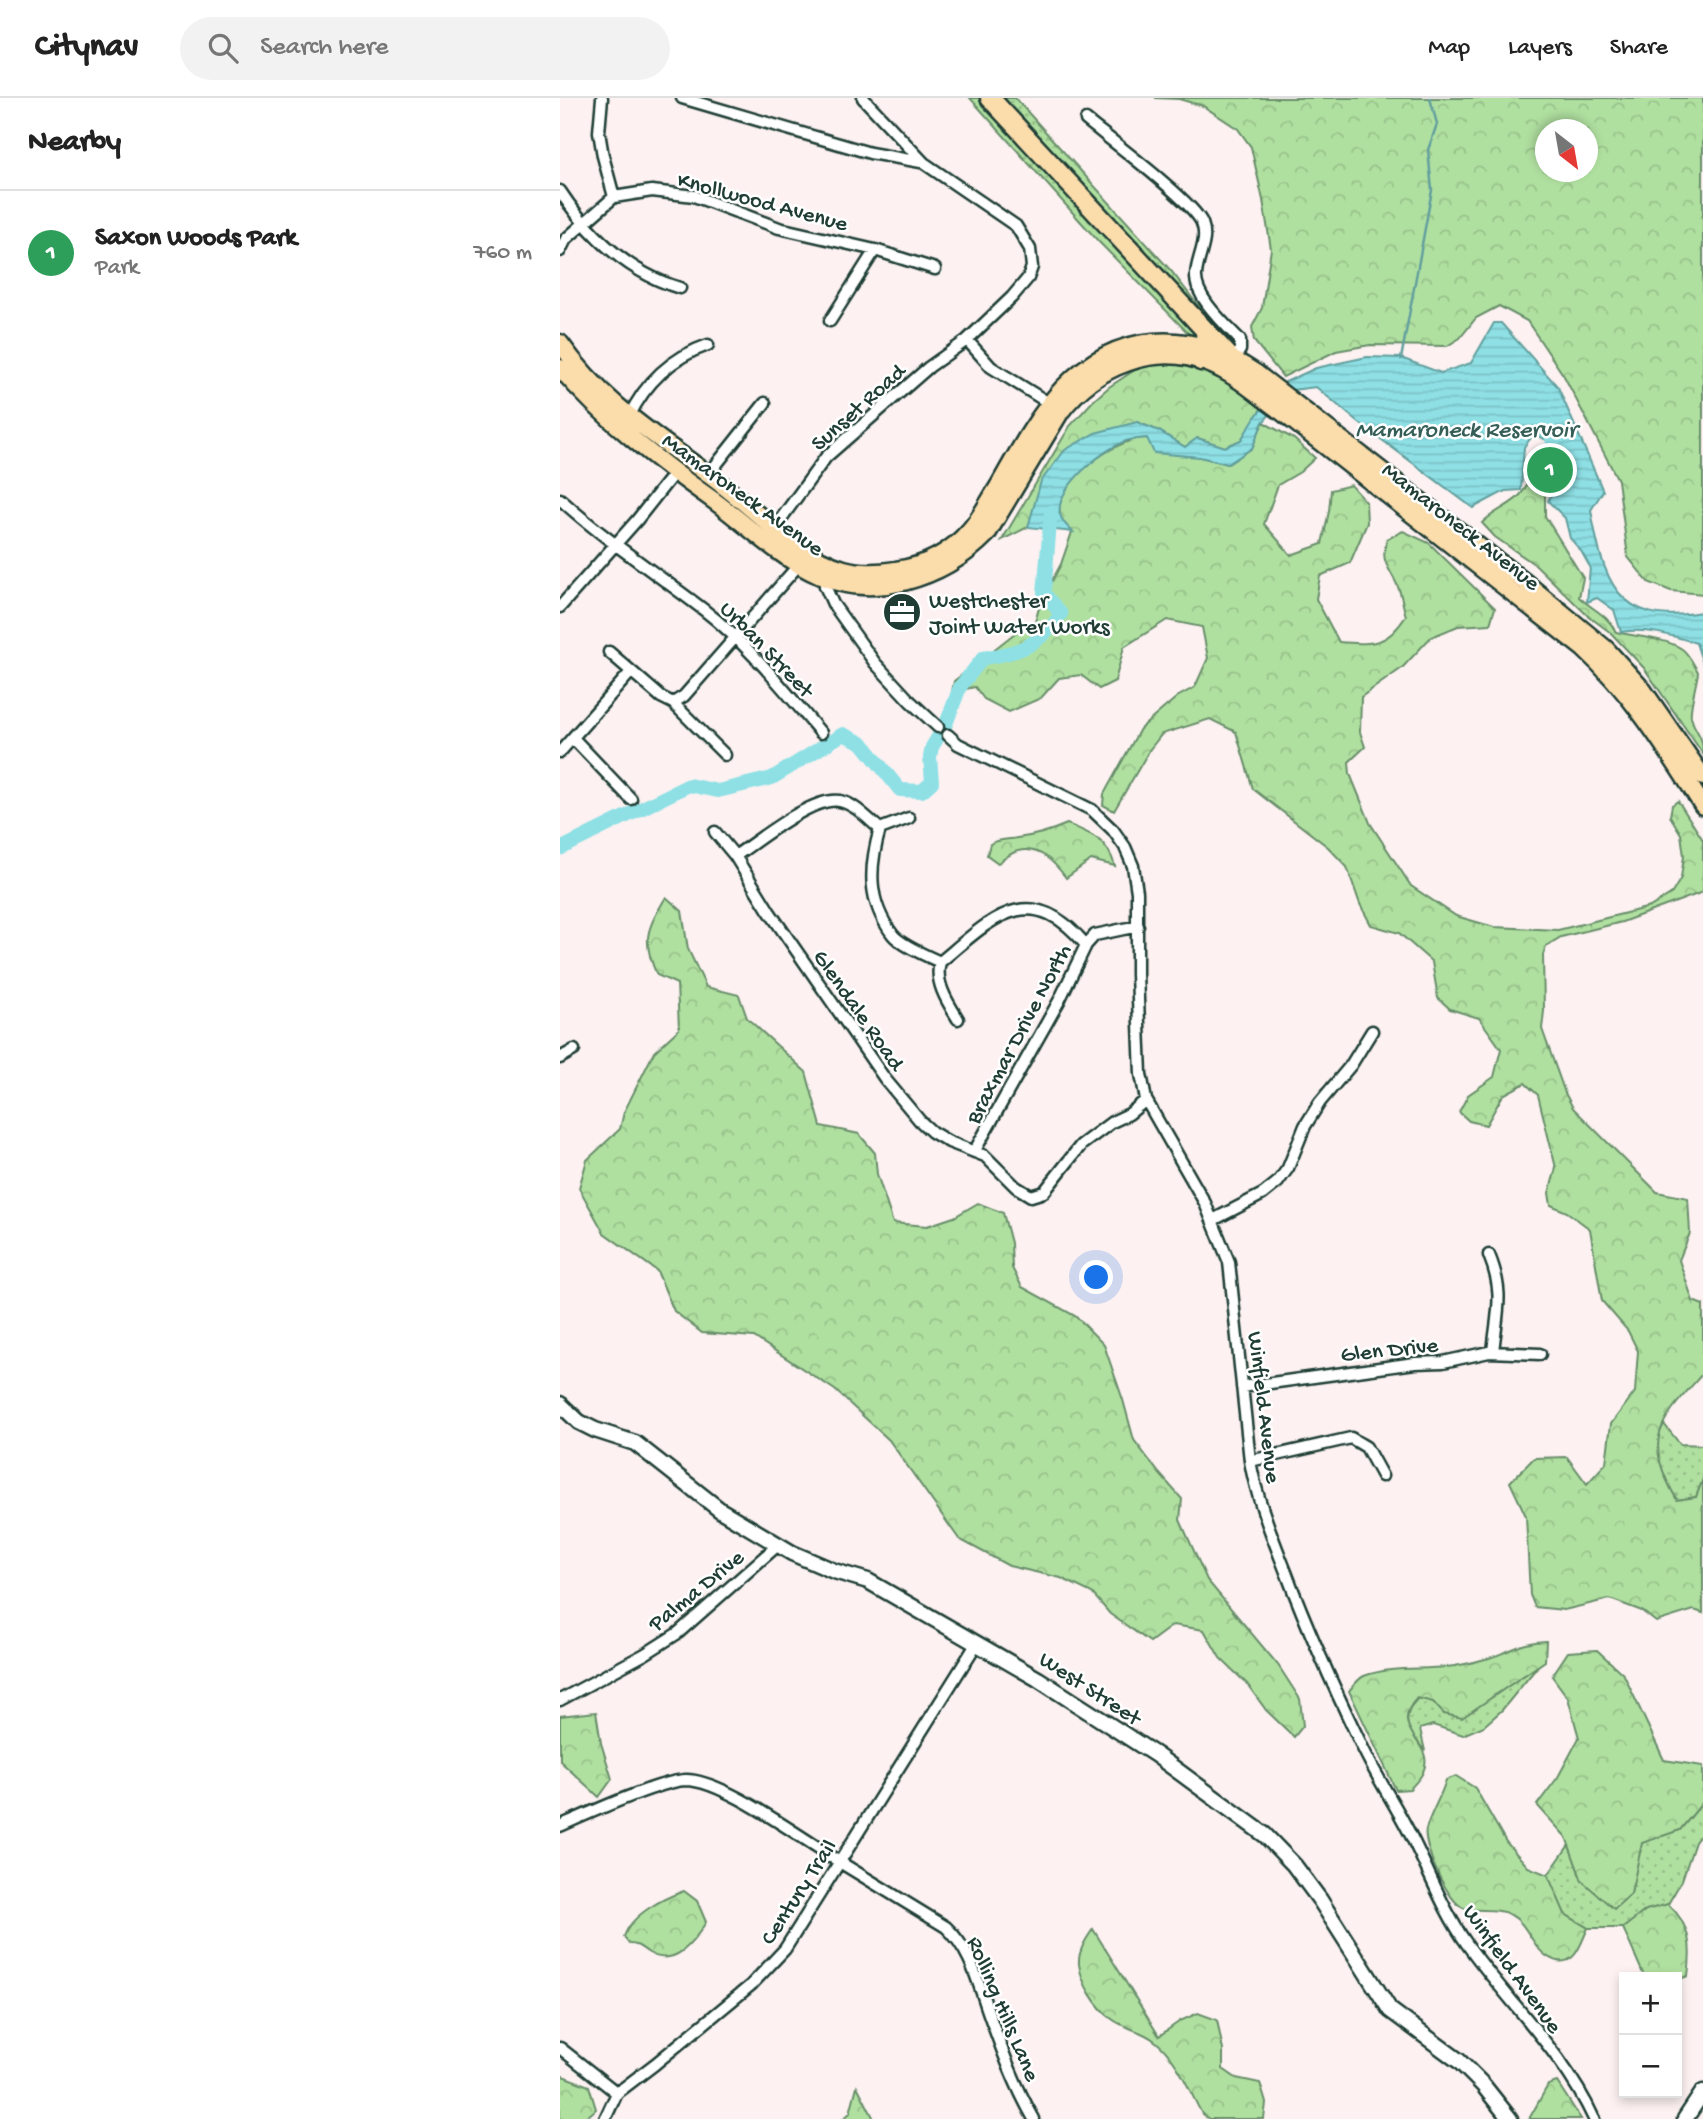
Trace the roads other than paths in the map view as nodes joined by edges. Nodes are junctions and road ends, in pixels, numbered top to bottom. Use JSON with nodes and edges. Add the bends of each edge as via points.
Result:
{"nodes":[{"id":1,"x":602,"y":98,"type":"edge"},
{"id":2,"x":682,"y":98,"type":"edge"},
{"id":3,"x":863,"y":98,"type":"edge"},
{"id":4,"x":989,"y":98,"type":"edge"},
{"id":5,"x":1086,"y":120,"type":"dead end"},
{"id":6,"x":924,"y":163,"type":"junction"},
{"id":7,"x":560,"y":191,"type":"edge"},
{"id":8,"x":614,"y":197,"type":"junction"},
{"id":9,"x":584,"y":221,"type":"junction"},
{"id":10,"x":875,"y":250,"type":"junction"},
{"id":11,"x":560,"y":251,"type":"edge"},
{"id":12,"x":935,"y":269,"type":"dead end"},
{"id":13,"x":680,"y":288,"type":"dead end"},
{"id":14,"x":830,"y":321,"type":"dead end"},
{"id":15,"x":967,"y":340,"type":"junction"},
{"id":16,"x":560,"y":343,"type":"edge"},
{"id":17,"x":708,"y":345,"type":"dead end"},
{"id":18,"x":1204,"y":346,"type":"junction"},
{"id":19,"x":1230,"y":362,"type":"junction"},
{"id":20,"x":561,"y":372,"type":"edge"},
{"id":21,"x":765,"y":403,"type":"dead end"},
{"id":22,"x":1055,"y":407,"type":"junction"},
{"id":23,"x":629,"y":417,"type":"junction"},
{"id":24,"x":674,"y":472,"type":"junction"},
{"id":25,"x":708,"y":475,"type":"junction"},
{"id":26,"x":560,"y":499,"type":"edge"},
{"id":27,"x":775,"y":527,"type":"junction"},
{"id":28,"x":615,"y":545,"type":"junction"},
{"id":29,"x":804,"y":559,"type":"junction"},
{"id":30,"x":828,"y":571,"type":"junction"},
{"id":31,"x":560,"y":607,"type":"edge"},
{"id":32,"x":1558,"y":619,"type":"junction"},
{"id":33,"x":735,"y":638,"type":"junction"},
{"id":34,"x":608,"y":652,"type":"dead end"},
{"id":35,"x":630,"y":673,"type":"junction"},
{"id":36,"x":673,"y":703,"type":"junction"},
{"id":37,"x":938,"y":727,"type":"dead end"},
{"id":38,"x":821,"y":733,"type":"dead end"},
{"id":39,"x":948,"y":736,"type":"dead end"},
{"id":40,"x":573,"y":738,"type":"junction"},
{"id":41,"x":560,"y":752,"type":"edge"},
{"id":42,"x":724,"y":755,"type":"dead end"},
{"id":43,"x":1703,"y":777,"type":"edge"},
{"id":44,"x":631,"y":799,"type":"dead end"},
{"id":45,"x":1703,"y":806,"type":"edge"},
{"id":46,"x":909,"y":818,"type":"dead end"},
{"id":47,"x":880,"y":830,"type":"junction"},
{"id":48,"x":715,"y":832,"type":"dead end"},
{"id":49,"x":735,"y":856,"type":"junction"},
{"id":50,"x":1138,"y":926,"type":"junction"},
{"id":51,"x":1086,"y":945,"type":"junction"},
{"id":52,"x":940,"y":962,"type":"junction"},
{"id":53,"x":958,"y":1020,"type":"dead end"},
{"id":54,"x":1372,"y":1031,"type":"dead end"},
{"id":55,"x":574,"y":1050,"type":"dead end"},
{"id":56,"x":560,"y":1058,"type":"edge"},
{"id":57,"x":1146,"y":1100,"type":"junction"},
{"id":58,"x":974,"y":1152,"type":"junction"},
{"id":59,"x":1213,"y":1220,"type":"junction"},
{"id":60,"x":1489,"y":1255,"type":"dead end"},
{"id":61,"x":1493,"y":1352,"type":"junction"},
{"id":62,"x":1541,"y":1353,"type":"dead end"},
{"id":63,"x":1242,"y":1387,"type":"junction"},
{"id":64,"x":560,"y":1404,"type":"edge"},
{"id":65,"x":1250,"y":1461,"type":"junction"},
{"id":66,"x":1382,"y":1476,"type":"dead end"},
{"id":67,"x":778,"y":1545,"type":"junction"},
{"id":68,"x":977,"y":1643,"type":"junction"},
{"id":69,"x":560,"y":1700,"type":"edge"},
{"id":70,"x":560,"y":1826,"type":"edge"},
{"id":71,"x":838,"y":1866,"type":"junction"},
{"id":72,"x":560,"y":2048,"type":"edge"},
{"id":73,"x":1703,"y":2092,"type":"edge"},
{"id":74,"x":617,"y":2093,"type":"junction"},
{"id":75,"x":606,"y":2119,"type":"edge"},
{"id":76,"x":1034,"y":2119,"type":"edge"},
{"id":77,"x":1510,"y":2119,"type":"edge"},
{"id":78,"x":1594,"y":2119,"type":"edge"},
{"id":79,"x":1685,"y":2119,"type":"edge"}],
"edges":[{"from":1,"to":8,"type":"street","via":[[599,132]]},
{"from":2,"to":6,"type":"street","via":[[870,153]]},
{"from":3,"to":6,"type":"street"},
{"from":4,"to":18,"type":"highway"},
{"from":5,"to":19,"type":"street","via":[[1203,224],[1204,246],[1196,281],[1213,312],[1240,340]]},
{"from":6,"to":15,"type":"street","name":"Sunset Road","via":[[1009,220],[1030,249],[1028,278]]},
{"from":7,"to":9,"type":"street"},
{"from":8,"to":9,"type":"street","name":"Knollwood Avenue"},
{"from":8,"to":10,"type":"street","name":"Knollwood Avenue","via":[[652,191],[694,196],[779,228]]},
{"from":9,"to":11,"type":"street","name":"Knollwood Avenue"},
{"from":9,"to":13,"type":"street","via":[[613,253]]},
{"from":10,"to":12,"type":"street","name":"Knollwood Avenue"},
{"from":10,"to":14,"type":"street"},
{"from":15,"to":22,"type":"street","via":[[991,367]]},
{"from":15,"to":27,"type":"street","name":"Sunset Road","via":[[826,457]]},
{"from":16,"to":23,"type":"main road","name":"Mamaroneck Avenue","via":[[600,392]]},
{"from":17,"to":23,"type":"street","via":[[688,352],[667,368],[640,395]]},
{"from":18,"to":19,"type":"highway"},
{"from":18,"to":19,"type":"main road","name":"Mamaroneck Avenue"},
{"from":18,"to":22,"type":"main road","name":"Mamaroneck Avenue","via":[[1180,357],[1123,363]]},
{"from":19,"to":32,"type":"main road","name":"Mamaroneck Avenue"},
{"from":20,"to":24,"type":"main road","name":"Mamaroneck Avenue"},
{"from":21,"to":25,"type":"street"},
{"from":22,"to":30,"type":"main road","name":"Mamaroneck Avenue","via":[[970,531],[944,553],[912,568],[876,573]]},
{"from":23,"to":25,"type":"main road","name":"Mamaroneck Avenue"},
{"from":24,"to":28,"type":"street"},
{"from":24,"to":29,"type":"main road","name":"Mamaroneck Avenue"},
{"from":25,"to":27,"type":"main road","name":"Mamaroneck Avenue"},
{"from":26,"to":28,"type":"street","name":"Urban Street"},
{"from":27,"to":29,"type":"main road","name":"Mamaroneck Avenue"},
{"from":28,"to":31,"type":"street"},
{"from":28,"to":33,"type":"street","name":"Urban Street"},
{"from":29,"to":30,"type":"main road","name":"Mamaroneck Avenue"},
{"from":29,"to":33,"type":"street"},
{"from":30,"to":37,"type":"street","via":[[825,586],[833,604],[875,663]]},
{"from":32,"to":43,"type":"main road","name":"Mamaroneck Avenue","via":[[1606,649],[1643,690]]},
{"from":32,"to":45,"type":"main road","name":"Mamaroneck Avenue","via":[[1648,721]]},
{"from":33,"to":36,"type":"street"},
{"from":33,"to":38,"type":"street","name":"Urban Street"},
{"from":34,"to":35,"type":"street"},
{"from":35,"to":36,"type":"street"},
{"from":35,"to":40,"type":"street"},
{"from":36,"to":42,"type":"street"},
{"from":39,"to":50,"type":"street","name":"Winfield Avenue","via":[[1092,810],[1113,830],[1133,866]]},
{"from":40,"to":41,"type":"street"},
{"from":40,"to":44,"type":"street"},
{"from":46,"to":47,"type":"street"},
{"from":47,"to":49,"type":"street","via":[[850,806],[829,801],[800,813]]},
{"from":47,"to":52,"type":"street","via":[[871,873],[875,898],[894,937]]},
{"from":48,"to":49,"type":"street","name":"Glendale Road"},
{"from":49,"to":58,"type":"street","name":"Glendale Road","via":[[902,1101],[932,1132]]},
{"from":50,"to":51,"type":"street","name":"Braxmar Drive North","via":[[1096,935]]},
{"from":50,"to":57,"type":"street","name":"Winfield Avenue","via":[[1138,1030]]},
{"from":51,"to":52,"type":"street","via":[[1058,917],[1024,909],[1006,912],[986,924]]},
{"from":51,"to":58,"type":"street","name":"Braxmar Drive North"},
{"from":52,"to":53,"type":"street","via":[[942,989]]},
{"from":54,"to":59,"type":"street","via":[[1305,1126],[1278,1182]]},
{"from":55,"to":56,"type":"street"},
{"from":57,"to":58,"type":"street","name":"Glendale Road","via":[[1081,1145],[1044,1192],[1035,1196],[1025,1194],[992,1161]]},
{"from":57,"to":59,"type":"street","name":"Winfield Avenue"},
{"from":59,"to":63,"type":"street","name":"Winfield Avenue","via":[[1229,1262]]},
{"from":60,"to":61,"type":"street","via":[[1500,1292]]},
{"from":61,"to":62,"type":"street","name":"Glen Drive"},
{"from":61,"to":63,"type":"street","name":"Glen Drive"},
{"from":63,"to":65,"type":"street","name":"Winfield Avenue"},
{"from":64,"to":67,"type":"street","name":"West Street","via":[[594,1430],[635,1443],[720,1510]]},
{"from":65,"to":66,"type":"street","via":[[1351,1438],[1366,1447]]},
{"from":65,"to":78,"type":"street","name":"Winfield Avenue","via":[[1256,1492],[1320,1658],[1453,1923],[1560,2061]]},
{"from":67,"to":68,"type":"street","name":"West Street","via":[[834,1571],[869,1581]]},
{"from":67,"to":69,"type":"street","name":"Palma Drive","via":[[678,1633]]},
{"from":68,"to":71,"type":"street","name":"Century Trail"},
{"from":68,"to":77,"type":"street","name":"West Street","via":[[1156,1755],[1265,1835],[1320,1900],[1390,2010],[1459,2061]]},
{"from":70,"to":71,"type":"street","name":"Rolling Hills Lane","via":[[686,1780],[727,1793],[825,1853]]},
{"from":71,"to":74,"type":"street","name":"Century Trail","via":[[785,1950],[751,1985]]},
{"from":71,"to":76,"type":"street","name":"Rolling Hills Lane","via":[[957,1937]]},
{"from":72,"to":74,"type":"street"},
{"from":73,"to":79,"type":"street"},
{"from":74,"to":75,"type":"street","name":"Century Trail"}]}
